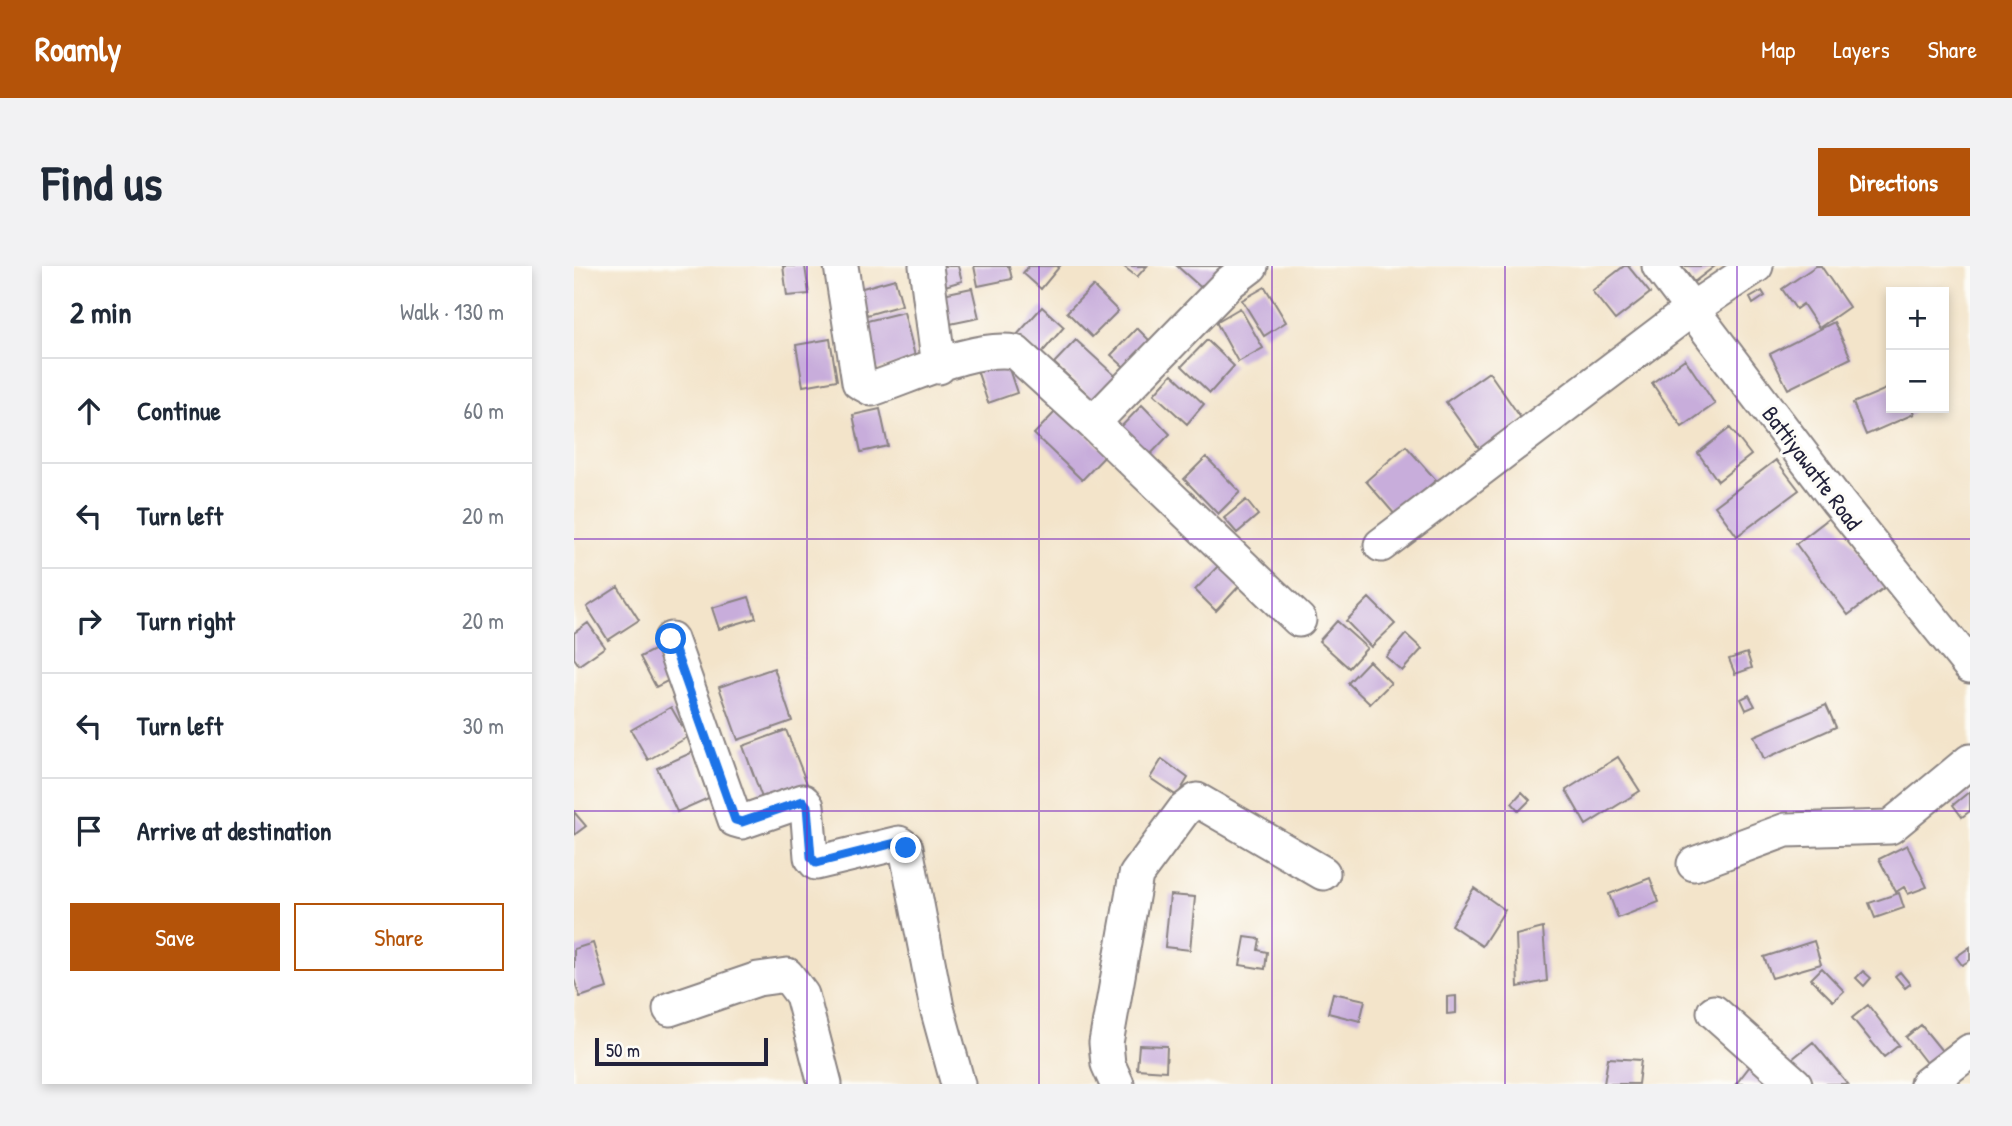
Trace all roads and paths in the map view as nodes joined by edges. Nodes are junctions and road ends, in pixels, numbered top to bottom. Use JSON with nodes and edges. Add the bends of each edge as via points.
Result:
{"nodes":[{"id":1,"x":841,"y":266,"type":"edge"},
{"id":2,"x":926,"y":266,"type":"edge"},
{"id":3,"x":1251,"y":266,"type":"edge"},
{"id":4,"x":1659,"y":266,"type":"edge"},
{"id":5,"x":1756,"y":266,"type":"edge"},
{"id":6,"x":1692,"y":309,"type":"junction"},
{"id":7,"x":939,"y":367,"type":"junction"},
{"id":8,"x":1093,"y":423,"type":"junction"},
{"id":9,"x":1381,"y":545,"type":"dead end"},
{"id":10,"x":1299,"y":620,"type":"dead end"},
{"id":11,"x":671,"y":639,"type":"dead end"},
{"id":12,"x":1970,"y":666,"type":"edge"},
{"id":13,"x":1970,"y":761,"type":"edge"},
{"id":14,"x":1694,"y":864,"type":"dead end"},
{"id":15,"x":1322,"y":873,"type":"dead end"},
{"id":16,"x":670,"y":1009,"type":"dead end"},
{"id":17,"x":1714,"y":1012,"type":"dead end"},
{"id":18,"x":1970,"y":1051,"type":"edge"},
{"id":19,"x":825,"y":1084,"type":"edge"},
{"id":20,"x":958,"y":1084,"type":"edge"},
{"id":21,"x":1117,"y":1084,"type":"edge"},
{"id":22,"x":1795,"y":1084,"type":"edge"},
{"id":23,"x":1927,"y":1084,"type":"edge"}],
"edges":[{"from":1,"to":7,"type":"street","via":[[859,382],[872,389]]},
{"from":2,"to":7,"type":"street"},
{"from":3,"to":8,"type":"street"},
{"from":4,"to":6,"type":"street","name":"Battiyawatte Road"},
{"from":5,"to":6,"type":"street"},
{"from":6,"to":9,"type":"street"},
{"from":6,"to":12,"type":"street","name":"Battiyawatte Road"},
{"from":7,"to":8,"type":"street","via":[[980,353],[1016,352]]},
{"from":8,"to":10,"type":"street"},
{"from":11,"to":20,"type":"street","via":[[735,820],[742,822],[803,801],[811,857],[816,863],[899,842],[906,848],[937,1008]]},
{"from":13,"to":14,"type":"street","via":[[1890,827],[1786,830]]},
{"from":15,"to":21,"type":"street","via":[[1197,800],[1184,810],[1136,875],[1106,1043],[1108,1064]]},
{"from":16,"to":19,"type":"street","via":[[758,979],[787,975],[802,995]]},
{"from":17,"to":22,"type":"street"},
{"from":18,"to":23,"type":"street"}]}
